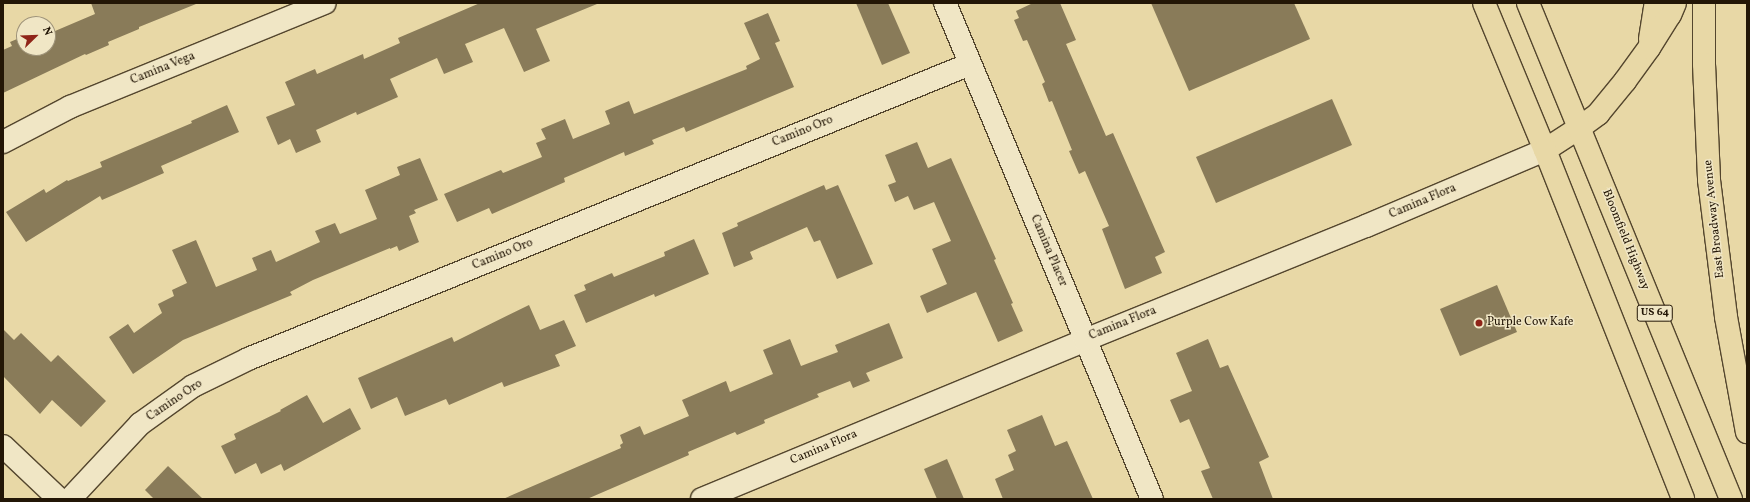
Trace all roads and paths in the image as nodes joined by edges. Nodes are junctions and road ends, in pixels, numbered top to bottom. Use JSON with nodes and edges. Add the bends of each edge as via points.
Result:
{"nodes":[{"id":1,"x":325,"y":3,"type":"edge"},
{"id":2,"x":945,"y":3,"type":"edge"},
{"id":3,"x":1484,"y":3,"type":"edge"},
{"id":4,"x":1528,"y":3,"type":"edge"},
{"id":5,"x":1656,"y":3,"type":"edge"},
{"id":6,"x":1675,"y":3,"type":"edge"},
{"id":7,"x":1704,"y":3,"type":"edge"},
{"id":8,"x":1649,"y":48,"type":"junction"},
{"id":9,"x":970,"y":64,"type":"junction"},
{"id":10,"x":1580,"y":128,"type":"junction"},
{"id":11,"x":3,"y":142,"type":"edge"},
{"id":12,"x":1545,"y":150,"type":"junction"},
{"id":13,"x":1086,"y":340,"type":"junction"},
{"id":14,"x":1747,"y":432,"type":"edge"},
{"id":15,"x":3,"y":446,"type":"edge"},
{"id":16,"x":59,"y":499,"type":"edge"},
{"id":17,"x":70,"y":499,"type":"edge"},
{"id":18,"x":702,"y":499,"type":"edge"},
{"id":19,"x":1152,"y":499,"type":"edge"},
{"id":20,"x":1683,"y":499,"type":"edge"},
{"id":21,"x":1731,"y":499,"type":"edge"}],
"edges":[{"from":1,"to":11,"type":"street","name":"Camina Vega","via":[[70,107]]},
{"from":2,"to":9,"type":"street","name":"Camina Placer"},
{"from":3,"to":12,"type":"main road"},
{"from":4,"to":10,"type":"main road","name":"Bloomfield Highway","number":"US 64"},
{"from":5,"to":8,"type":"main road"},
{"from":6,"to":8,"type":"main road"},
{"from":7,"to":14,"type":"main road","name":"East Broadway Avenue","via":[[1704,64],[1711,195],[1726,317]]},
{"from":8,"to":10,"type":"main road","via":[[1598,114]]},
{"from":9,"to":13,"type":"street","name":"Camina Placer"},
{"from":9,"to":17,"type":"street","name":"Camino Oro","via":[[248,359],[193,386],[140,424]]},
{"from":10,"to":12,"type":"main road"},
{"from":10,"to":21,"type":"main road","name":"Bloomfield Highway","number":"US 64"},
{"from":12,"to":13,"type":"street","name":"Camina Flora"},
{"from":12,"to":20,"type":"main road"},
{"from":13,"to":18,"type":"street","name":"Camina Flora"},
{"from":13,"to":19,"type":"street","name":"Camina Placer"},
{"from":15,"to":16,"type":"street"}]}
